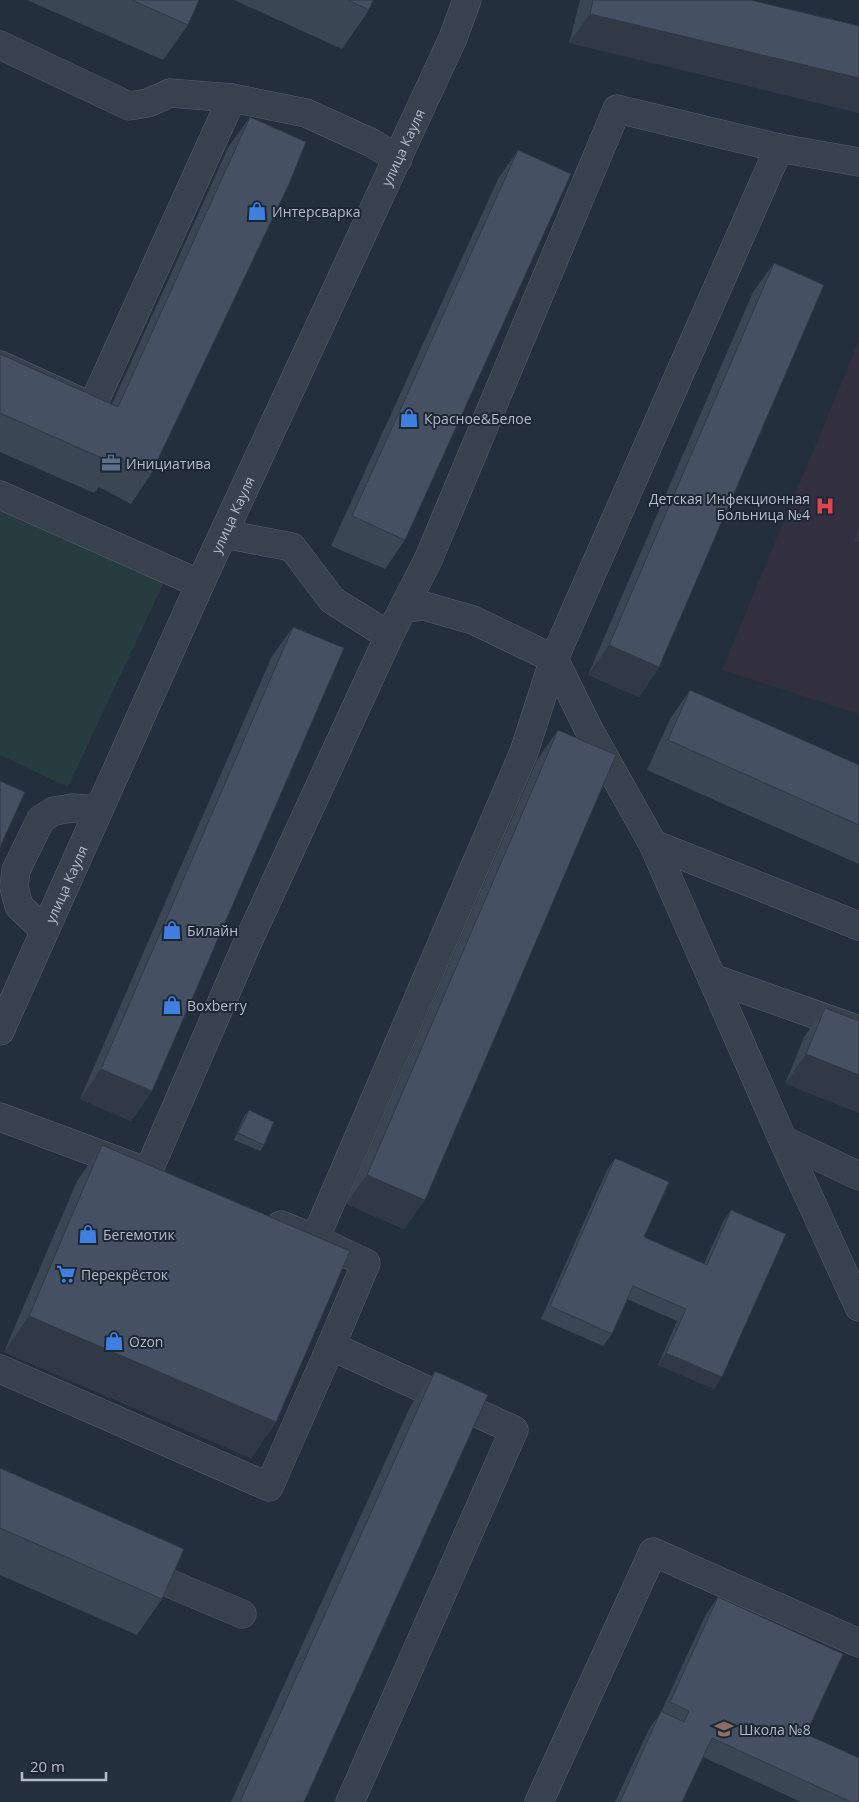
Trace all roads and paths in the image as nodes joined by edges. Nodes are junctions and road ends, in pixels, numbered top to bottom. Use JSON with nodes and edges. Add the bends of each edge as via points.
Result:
{"nodes":[{"id":1,"x":467,"y":0,"type":"edge"},
{"id":2,"x":0,"y":45,"type":"edge"},
{"id":3,"x":232,"y":98,"type":"junction"},
{"id":4,"x":779,"y":148,"type":"junction"},
{"id":5,"x":398,"y":159,"type":"junction"},
{"id":6,"x":859,"y":162,"type":"edge"},
{"id":7,"x":0,"y":366,"type":"edge"},
{"id":8,"x":0,"y":495,"type":"edge"},
{"id":9,"x":224,"y":534,"type":"junction"},
{"id":10,"x":200,"y":584,"type":"junction"},
{"id":11,"x":404,"y":608,"type":"junction"},
{"id":12,"x":389,"y":636,"type":"junction"},
{"id":13,"x":554,"y":659,"type":"junction"},
{"id":14,"x":100,"y":810,"type":"junction"},
{"id":15,"x":652,"y":844,"type":"junction"},
{"id":16,"x":859,"y":926,"type":"edge"},
{"id":17,"x":44,"y":930,"type":"junction"},
{"id":18,"x":712,"y":978,"type":"junction"},
{"id":19,"x":859,"y":1030,"type":"edge"},
{"id":20,"x":0,"y":1031,"type":"edge"},
{"id":21,"x":0,"y":1117,"type":"edge"},
{"id":22,"x":783,"y":1140,"type":"junction"},
{"id":23,"x":859,"y":1176,"type":"edge"},
{"id":24,"x":261,"y":1217,"type":"edge"},
{"id":25,"x":315,"y":1239,"type":"junction"},
{"id":26,"x":859,"y":1307,"type":"edge"},
{"id":27,"x":331,"y":1346,"type":"junction"},
{"id":28,"x":0,"y":1369,"type":"edge"},
{"id":29,"x":115,"y":1560,"type":"edge"},
{"id":30,"x":242,"y":1614,"type":"dead end"},
{"id":31,"x":859,"y":1643,"type":"edge"},
{"id":32,"x":350,"y":1802,"type":"edge"},
{"id":33,"x":539,"y":1802,"type":"edge"}],
"edges":[{"from":1,"to":5,"type":"street","name":"улица Кауля"},
{"from":2,"to":3,"type":"street","via":[[129,106],[148,103],[170,93]]},
{"from":3,"to":5,"type":"street","via":[[306,114],[372,143]]},
{"from":3,"to":7,"type":"street","via":[[92,407]]},
{"from":4,"to":6,"type":"street"},
{"from":4,"to":11,"type":"street","via":[[617,109],[428,560]]},
{"from":4,"to":13,"type":"street"},
{"from":5,"to":9,"type":"street","name":"улица Кауля"},
{"from":8,"to":10,"type":"street"},
{"from":9,"to":10,"type":"street","name":"улица Кауля"},
{"from":9,"to":12,"type":"street","via":[[292,548],[332,600]]},
{"from":10,"to":14,"type":"street","name":"улица Кауля"},
{"from":11,"to":12,"type":"street"},
{"from":11,"to":13,"type":"street","via":[[424,606],[473,620]]},
{"from":12,"to":21,"type":"street","via":[[246,946],[159,1177]]},
{"from":13,"to":15,"type":"street"},
{"from":13,"to":25,"type":"street","via":[[524,752]]},
{"from":14,"to":17,"type":"street","name":"улица Кауля"},
{"from":14,"to":17,"type":"street","via":[[72,808],[54,811],[41,820],[16,870],[14,887],[19,906]]},
{"from":15,"to":16,"type":"street"},
{"from":15,"to":18,"type":"street"},
{"from":17,"to":20,"type":"street","name":"улица Кауля"},
{"from":18,"to":19,"type":"street"},
{"from":18,"to":22,"type":"street"},
{"from":22,"to":23,"type":"street"},
{"from":22,"to":26,"type":"street"},
{"from":24,"to":25,"type":"street"},
{"from":25,"to":27,"type":"street","via":[[366,1263]]},
{"from":27,"to":28,"type":"street","via":[[269,1487]]},
{"from":27,"to":32,"type":"street","via":[[514,1430]]},
{"from":29,"to":30,"type":"street"},
{"from":31,"to":33,"type":"street","via":[[653,1552]]}]}
